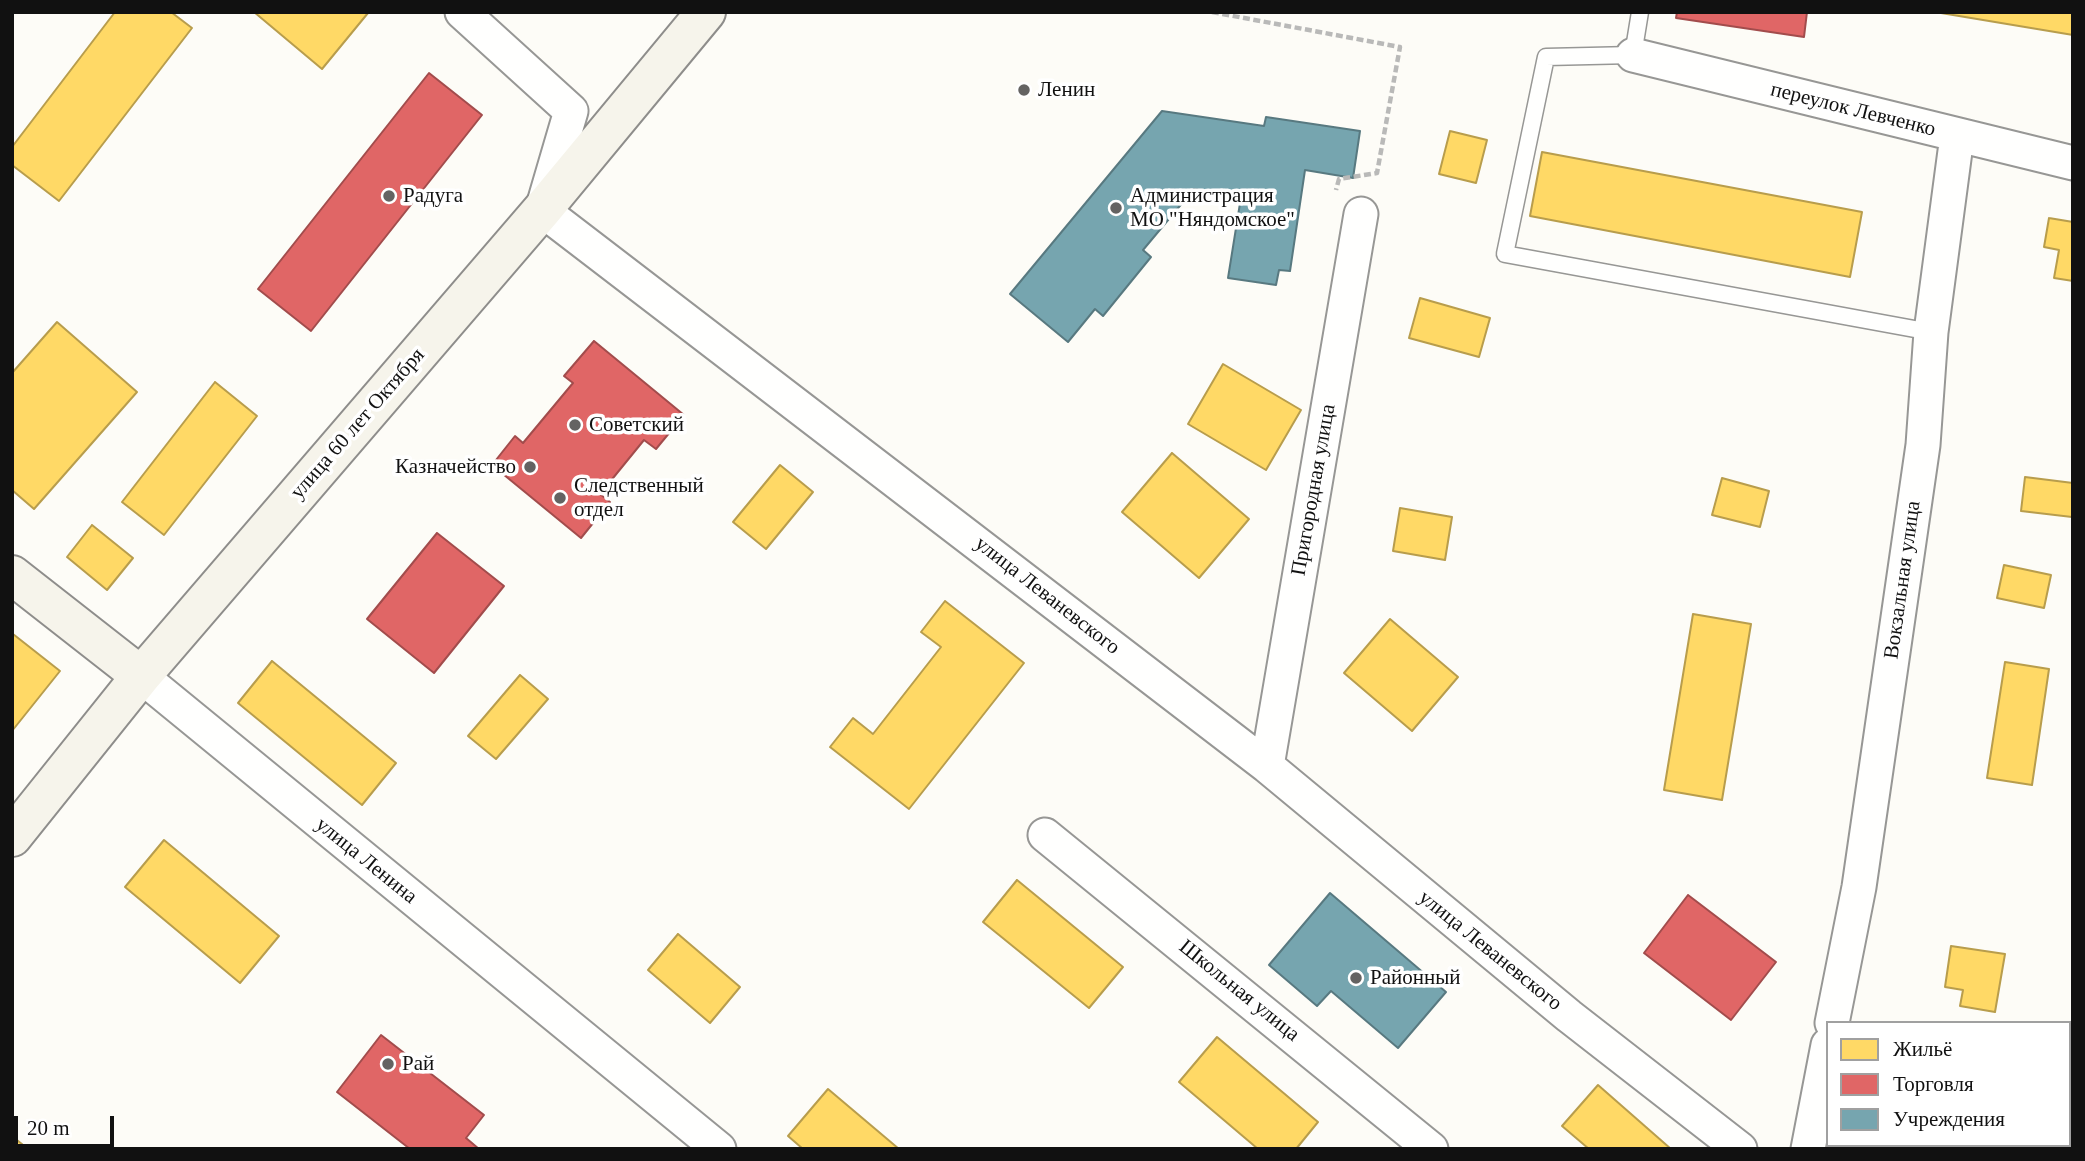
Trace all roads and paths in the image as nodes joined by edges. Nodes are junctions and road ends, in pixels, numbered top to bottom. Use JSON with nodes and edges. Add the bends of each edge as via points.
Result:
{"nodes":[{"id":1,"x":461,"y":12,"type":"edge"},
{"id":2,"x":706,"y":12,"type":"edge"},
{"id":3,"x":1212,"y":12,"type":"edge"},
{"id":4,"x":1640,"y":12,"type":"edge"},
{"id":5,"x":1633,"y":55,"type":"junction"},
{"id":6,"x":1957,"y":136,"type":"junction"},
{"id":7,"x":2073,"y":163,"type":"edge"},
{"id":8,"x":1336,"y":192,"type":"dead end"},
{"id":9,"x":542,"y":210,"type":"junction"},
{"id":10,"x":1361,"y":214,"type":"dead end"},
{"id":11,"x":1931,"y":332,"type":"junction"},
{"id":12,"x":12,"y":575,"type":"edge"},
{"id":13,"x":141,"y":676,"type":"junction"},
{"id":14,"x":1267,"y":766,"type":"junction"},
{"id":15,"x":1045,"y":835,"type":"dead end"},
{"id":16,"x":12,"y":837,"type":"edge"},
{"id":17,"x":1832,"y":1021,"type":"edge"},
{"id":18,"x":1826,"y":1055,"type":"edge"},
{"id":19,"x":719,"y":1149,"type":"edge"},
{"id":20,"x":1431,"y":1149,"type":"edge"},
{"id":21,"x":1741,"y":1149,"type":"edge"},
{"id":22,"x":1808,"y":1149,"type":"edge"}],
"edges":[{"from":1,"to":9,"type":"street","via":[[571,111]]},
{"from":2,"to":9,"type":"street","name":"улица 60 лет Октября"},
{"from":3,"to":8,"type":"path","via":[[1400,47],[1377,173],[1339,179]]},
{"from":4,"to":5,"type":"lane"},
{"from":5,"to":6,"type":"street","name":"переулок Левченко"},
{"from":5,"to":11,"type":"lane","via":[[1546,57],[1505,254]]},
{"from":6,"to":7,"type":"street","name":"переулок Левченко"},
{"from":6,"to":11,"type":"street","name":"Вокзальная улица"},
{"from":9,"to":13,"type":"street","name":"улица 60 лет Октября"},
{"from":9,"to":14,"type":"street","name":"улица Леваневского"},
{"from":10,"to":14,"type":"street","name":"Пригородная улица"},
{"from":11,"to":17,"type":"street","name":"Вокзальная улица","via":[[1923,445],[1859,887]]},
{"from":12,"to":13,"type":"street","name":"улица Ленина"},
{"from":13,"to":16,"type":"street","name":"улица 60 лет Октября"},
{"from":13,"to":19,"type":"street","name":"улица Ленина"},
{"from":14,"to":21,"type":"street","name":"улица Леваневского","via":[[1569,1016]]},
{"from":15,"to":20,"type":"street","name":"Школьная улица"},
{"from":18,"to":22,"type":"street"}]}
